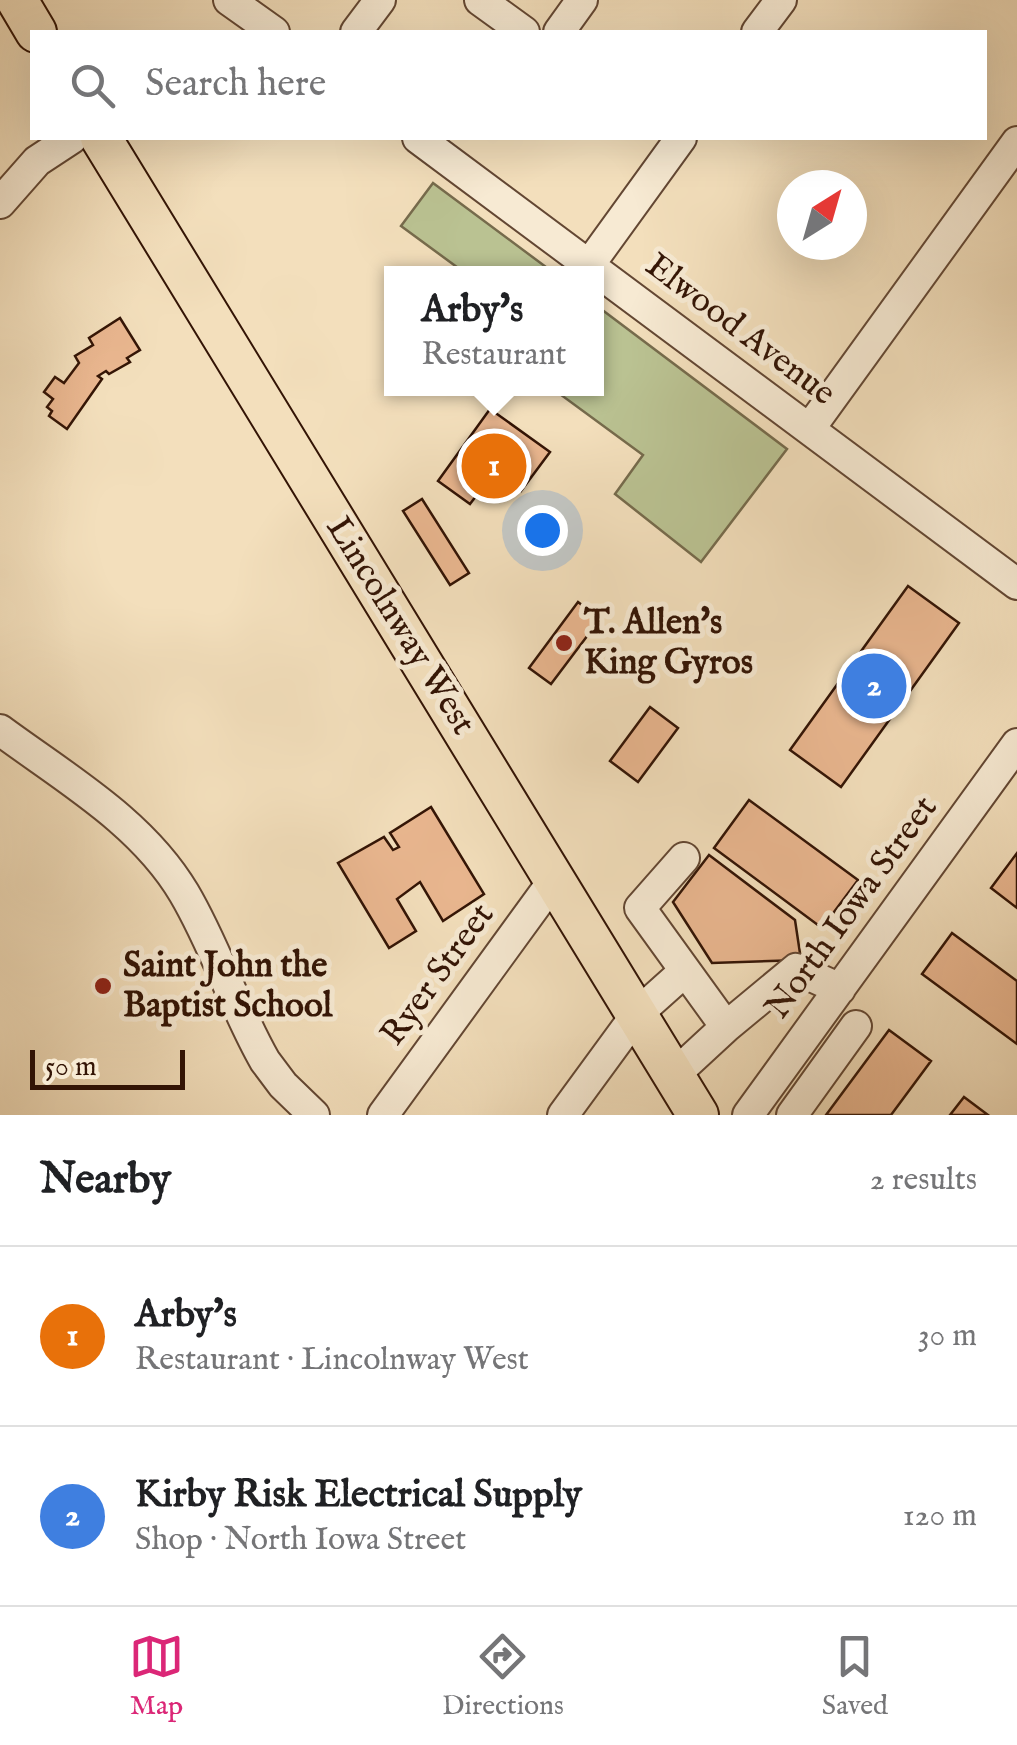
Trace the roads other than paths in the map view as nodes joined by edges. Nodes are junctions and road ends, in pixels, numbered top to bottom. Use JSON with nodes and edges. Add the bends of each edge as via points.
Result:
{"nodes":[{"id":1,"x":16,"y":0,"type":"edge"},
{"id":2,"x":229,"y":0,"type":"edge"},
{"id":3,"x":380,"y":0,"type":"edge"},
{"id":4,"x":480,"y":0,"type":"edge"},
{"id":5,"x":582,"y":0,"type":"edge"},
{"id":6,"x":781,"y":0,"type":"edge"},
{"id":7,"x":35,"y":30,"type":"edge"},
{"id":8,"x":271,"y":30,"type":"edge"},
{"id":9,"x":358,"y":30,"type":"edge"},
{"id":10,"x":521,"y":30,"type":"edge"},
{"id":11,"x":560,"y":30,"type":"edge"},
{"id":12,"x":759,"y":30,"type":"edge"},
{"id":13,"x":69,"y":140,"type":"edge"},
{"id":14,"x":101,"y":140,"type":"edge"},
{"id":15,"x":421,"y":140,"type":"edge"},
{"id":16,"x":674,"y":140,"type":"edge"},
{"id":17,"x":1017,"y":142,"type":"edge"},
{"id":18,"x":0,"y":203,"type":"edge"},
{"id":19,"x":589,"y":264,"type":"junction"},
{"id":20,"x":592,"y":266,"type":"edge"},
{"id":21,"x":604,"y":275,"type":"edge"},
{"id":22,"x":810,"y":428,"type":"junction"},
{"id":23,"x":1017,"y":584,"type":"edge"},
{"id":24,"x":0,"y":730,"type":"edge"},
{"id":25,"x":1017,"y":744,"type":"edge"},
{"id":26,"x":684,"y":858,"type":"dead end"},
{"id":27,"x":554,"y":880,"type":"junction"},
{"id":28,"x":686,"y":971,"type":"junction"},
{"id":29,"x":840,"y":988,"type":"junction"},
{"id":30,"x":636,"y":1014,"type":"junction"},
{"id":31,"x":856,"y":1026,"type":"dead end"},
{"id":32,"x":726,"y":1027,"type":"junction"},
{"id":33,"x":674,"y":1075,"type":"junction"},
{"id":34,"x":314,"y":1115,"type":"edge"},
{"id":35,"x":383,"y":1115,"type":"edge"},
{"id":36,"x":562,"y":1115,"type":"edge"},
{"id":37,"x":698,"y":1115,"type":"edge"},
{"id":38,"x":748,"y":1115,"type":"edge"},
{"id":39,"x":792,"y":1115,"type":"edge"}],
"edges":[{"from":1,"to":7,"type":"main road"},
{"from":2,"to":8,"type":"street"},
{"from":3,"to":9,"type":"street"},
{"from":4,"to":10,"type":"street"},
{"from":5,"to":11,"type":"street"},
{"from":6,"to":12,"type":"street"},
{"from":13,"to":18,"type":"street","via":[[37,161]]},
{"from":14,"to":27,"type":"main road","name":"Lincolnway West"},
{"from":15,"to":19,"type":"street","name":"Elwood Avenue"},
{"from":16,"to":19,"type":"street"},
{"from":17,"to":22,"type":"street"},
{"from":19,"to":20,"type":"street","name":"Elwood Avenue"},
{"from":21,"to":22,"type":"street","name":"Elwood Avenue"},
{"from":22,"to":23,"type":"street","name":"Elwood Avenue"},
{"from":24,"to":34,"type":"street","via":[[115,816],[163,862],[265,1061]]},
{"from":25,"to":29,"type":"street","name":"North Iowa Street"},
{"from":26,"to":28,"type":"street","via":[[640,908]]},
{"from":27,"to":30,"type":"main road","name":"Lincolnway West"},
{"from":27,"to":35,"type":"street","name":"Ryer Street"},
{"from":28,"to":30,"type":"street"},
{"from":28,"to":32,"type":"street"},
{"from":29,"to":32,"type":"street","via":[[796,968]]},
{"from":29,"to":38,"type":"street","name":"North Iowa Street"},
{"from":30,"to":33,"type":"main road","name":"Lincolnway West"},
{"from":30,"to":36,"type":"street"},
{"from":31,"to":39,"type":"street"},
{"from":32,"to":33,"type":"street"},
{"from":33,"to":37,"type":"main road","name":"Lincolnway West"}]}
